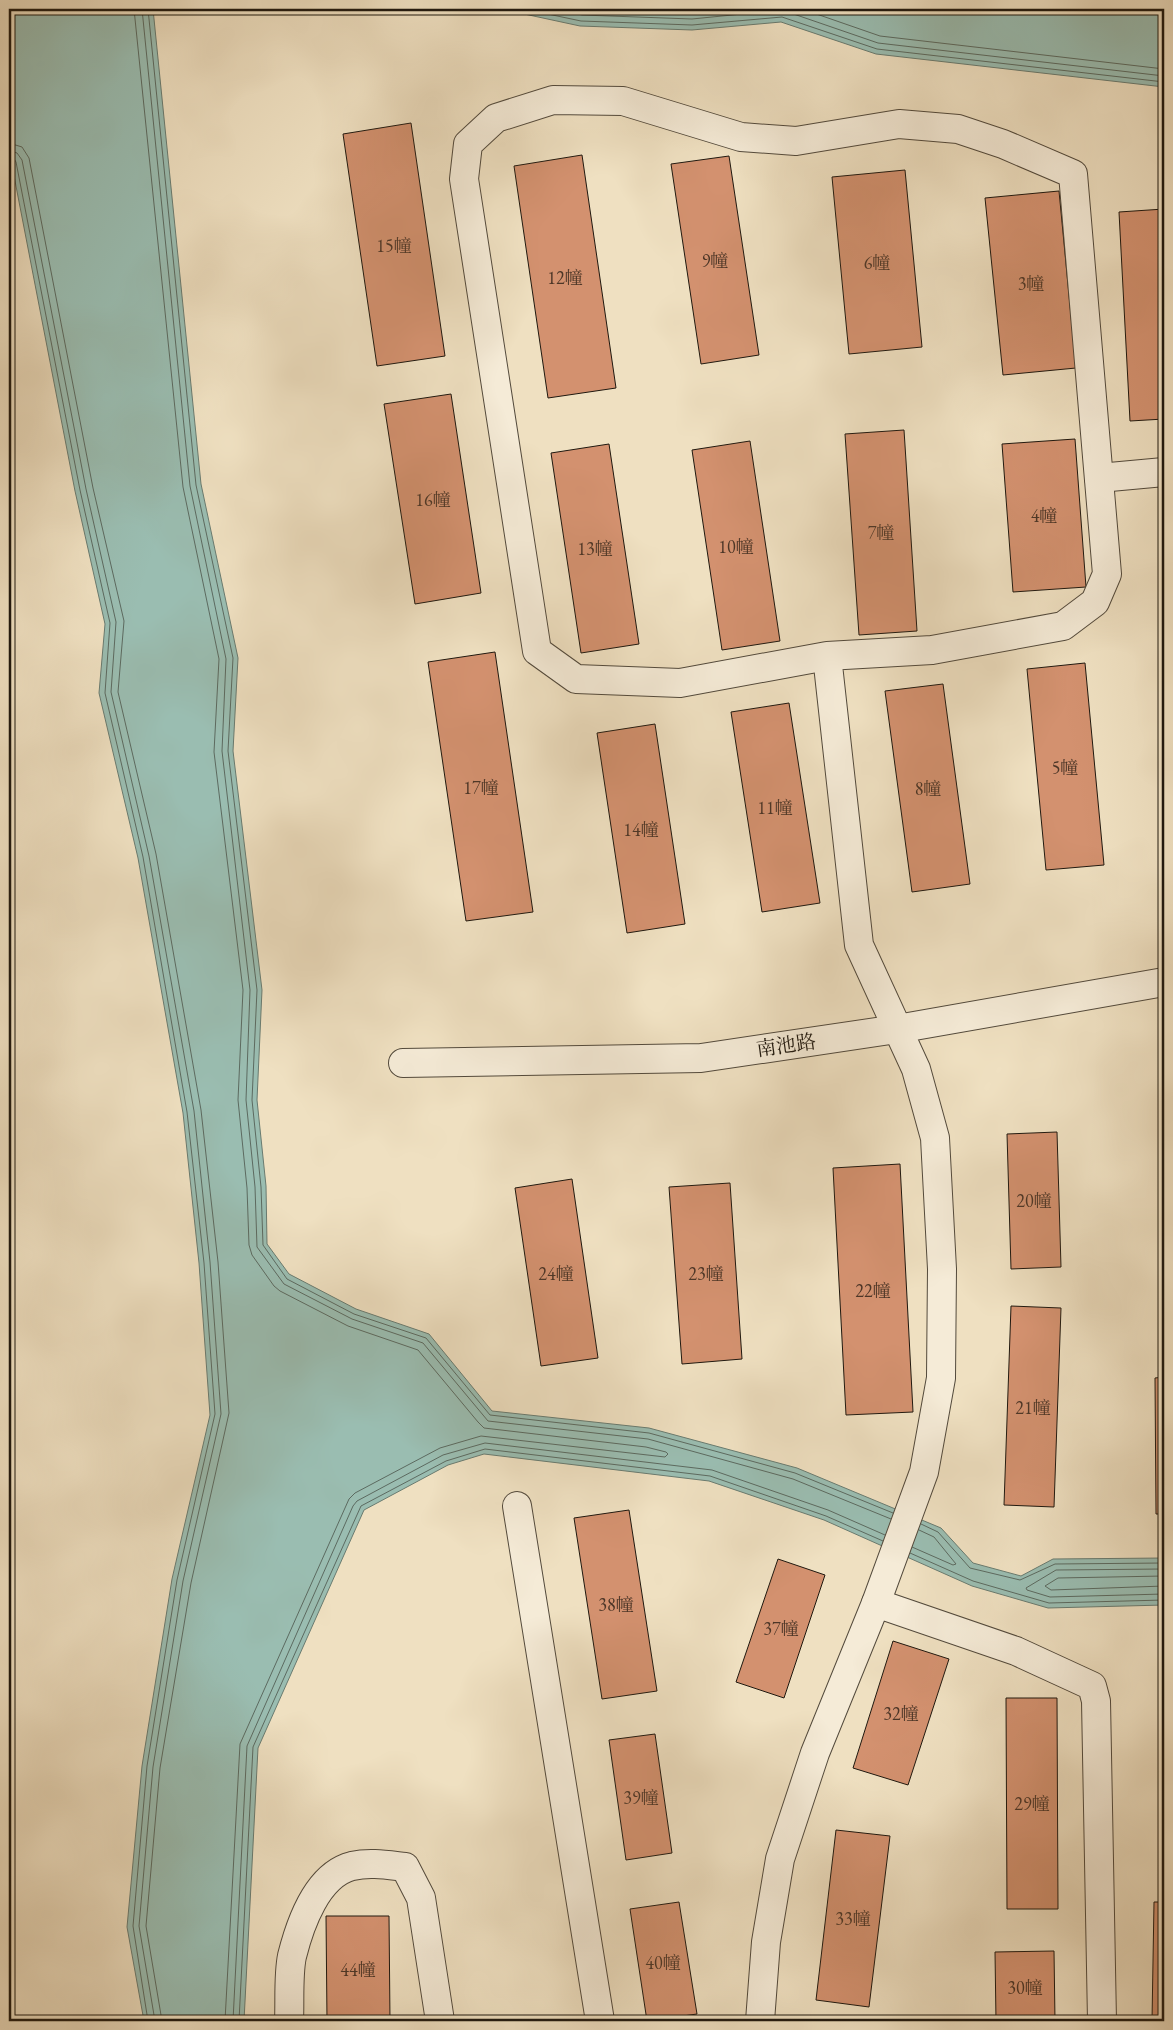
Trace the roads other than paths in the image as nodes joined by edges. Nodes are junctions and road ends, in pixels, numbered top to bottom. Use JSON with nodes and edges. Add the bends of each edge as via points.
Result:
{"nodes":[{"id":1,"x":1164,"y":472,"type":"edge"},
{"id":2,"x":1099,"y":478,"type":"junction"},
{"id":3,"x":827,"y":656,"type":"junction"},
{"id":4,"x":1164,"y":982,"type":"edge"},
{"id":5,"x":897,"y":1029,"type":"junction"},
{"id":6,"x":403,"y":1063,"type":"dead end"},
{"id":7,"x":516,"y":1506,"type":"dead end"},
{"id":8,"x":876,"y":1603,"type":"junction"},
{"id":9,"x":289,"y":2021,"type":"edge"},
{"id":10,"x":440,"y":2021,"type":"edge"},
{"id":11,"x":600,"y":2021,"type":"edge"},
{"id":12,"x":760,"y":2021,"type":"edge"},
{"id":13,"x":1102,"y":2021,"type":"edge"}],
"edges":[{"from":1,"to":2,"type":"street"},
{"from":2,"to":3,"type":"street","via":[[1107,574],[1095,602],[1063,626],[932,650]]},
{"from":2,"to":3,"type":"street","via":[[1073,174],[958,129],[899,124],[796,140],[741,136],[623,101],[553,100],[496,118],[468,144],[464,179],[537,651],[576,679],[680,683]]},
{"from":3,"to":5,"type":"street","via":[[859,945]]},
{"from":4,"to":5,"type":"street","name":"南池路"},
{"from":5,"to":6,"type":"street","name":"南池路","via":[[701,1058]]},
{"from":5,"to":8,"type":"street","via":[[916,1069],[935,1138],[942,1269],[940,1378],[924,1472]]},
{"from":7,"to":11,"type":"street"},
{"from":8,"to":12,"type":"street","via":[[815,1753],[780,1859],[766,1942]]},
{"from":8,"to":13,"type":"street","via":[[1016,1651],[1092,1686],[1096,1701]]},
{"from":9,"to":10,"type":"street","via":[[292,1957],[306,1912],[325,1881],[350,1866],[376,1863],[405,1867],[421,1898]]}]}
